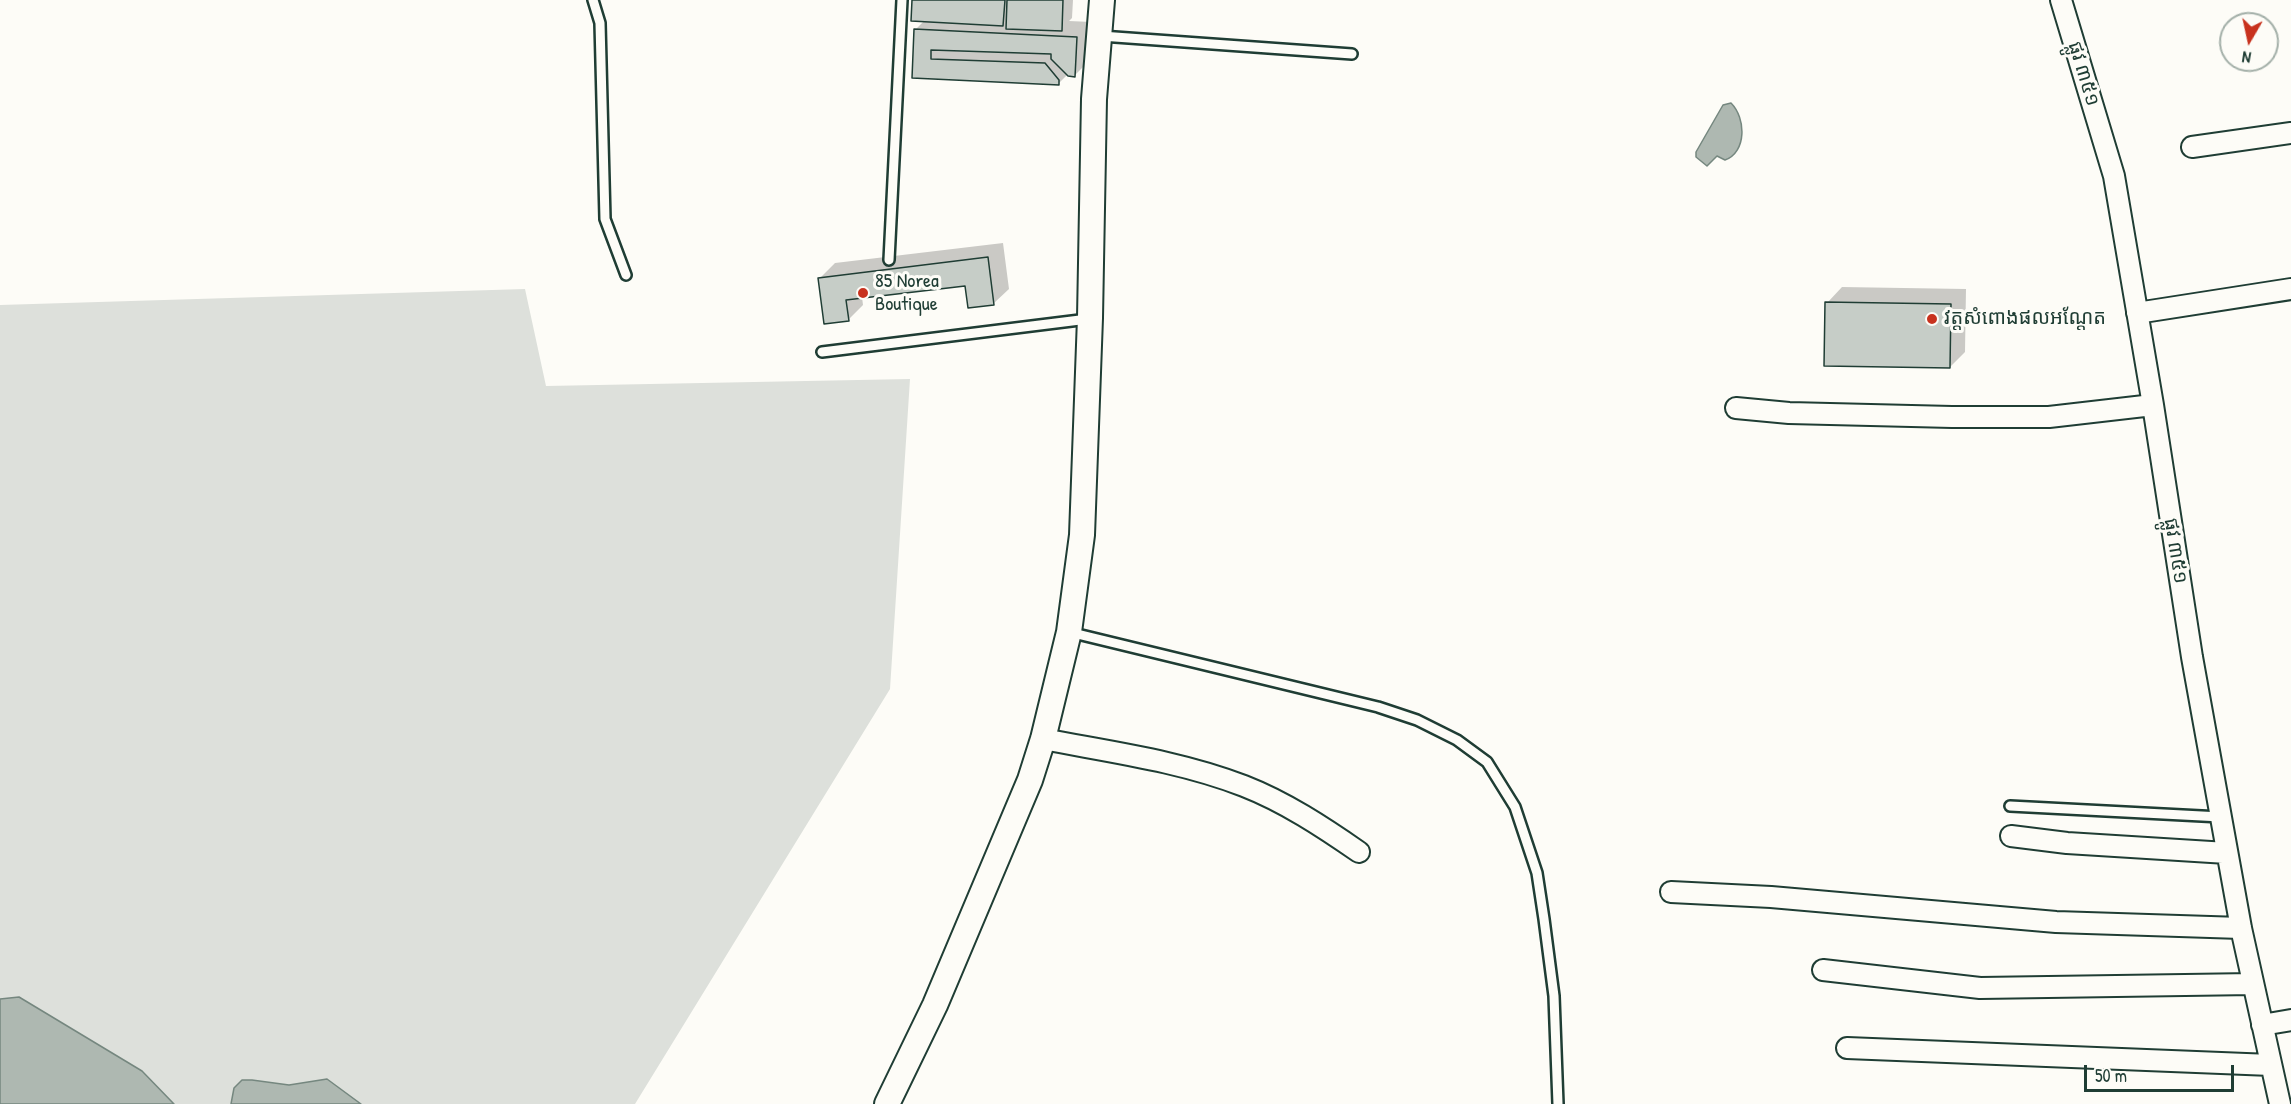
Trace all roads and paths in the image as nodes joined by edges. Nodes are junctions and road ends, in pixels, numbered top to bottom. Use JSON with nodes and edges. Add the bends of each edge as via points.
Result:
{"nodes":[{"id":1,"x":593,"y":0,"type":"edge"},
{"id":2,"x":902,"y":0,"type":"edge"},
{"id":3,"x":1102,"y":0,"type":"edge"},
{"id":4,"x":2061,"y":0,"type":"edge"},
{"id":5,"x":1098,"y":36,"type":"junction"},
{"id":6,"x":1352,"y":54,"type":"dead end"},
{"id":7,"x":2291,"y":133,"type":"edge"},
{"id":8,"x":2192,"y":147,"type":"dead end"},
{"id":9,"x":889,"y":260,"type":"dead end"},
{"id":10,"x":626,"y":275,"type":"dead end"},
{"id":11,"x":2291,"y":289,"type":"edge"},
{"id":12,"x":2137,"y":313,"type":"junction"},
{"id":13,"x":1090,"y":318,"type":"junction"},
{"id":14,"x":822,"y":352,"type":"dead end"},
{"id":15,"x":2153,"y":405,"type":"junction"},
{"id":16,"x":1736,"y":408,"type":"dead end"},
{"id":17,"x":1069,"y":632,"type":"junction"},
{"id":18,"x":1043,"y":739,"type":"junction"},
{"id":19,"x":2010,"y":806,"type":"dead end"},
{"id":20,"x":2221,"y":817,"type":"junction"},
{"id":21,"x":2011,"y":836,"type":"dead end"},
{"id":22,"x":1359,"y":852,"type":"dead end"},
{"id":23,"x":2227,"y":853,"type":"junction"},
{"id":24,"x":1671,"y":892,"type":"dead end"},
{"id":25,"x":2241,"y":928,"type":"junction"},
{"id":26,"x":1824,"y":970,"type":"dead end"},
{"id":27,"x":2253,"y":984,"type":"junction"},
{"id":28,"x":2291,"y":1020,"type":"edge"},
{"id":29,"x":2262,"y":1025,"type":"junction"},
{"id":30,"x":1847,"y":1048,"type":"dead end"},
{"id":31,"x":2271,"y":1065,"type":"junction"},
{"id":32,"x":887,"y":1104,"type":"edge"},
{"id":33,"x":1558,"y":1104,"type":"edge"},
{"id":34,"x":2280,"y":1104,"type":"edge"}],
"edges":[{"from":1,"to":10,"type":"lane","via":[[600,23],[605,219]]},
{"from":2,"to":9,"type":"lane"},
{"from":3,"to":5,"type":"street"},
{"from":4,"to":12,"type":"street","name":"ផ្លូវ ៣៥១","via":[[2114,176]]},
{"from":5,"to":6,"type":"lane"},
{"from":5,"to":13,"type":"street"},
{"from":7,"to":8,"type":"street"},
{"from":11,"to":12,"type":"street"},
{"from":12,"to":15,"type":"street","name":"ផ្លូវ ៣៥១"},
{"from":13,"to":14,"type":"lane"},
{"from":13,"to":17,"type":"street","via":[[1082,535]]},
{"from":15,"to":16,"type":"street","via":[[2049,417],[1789,413]]},
{"from":15,"to":20,"type":"street","name":"ផ្លូវ ៣៥១"},
{"from":17,"to":18,"type":"street"},
{"from":17,"to":33,"type":"lane","via":[[1378,707],[1417,720],[1457,740],[1487,762],[1515,807],[1537,873],[1554,996]]},
{"from":18,"to":22,"type":"street","via":[[1174,765],[1244,786],[1312,819]]},
{"from":18,"to":32,"type":"street","via":[[1030,780],[935,1005]]},
{"from":19,"to":20,"type":"lane"},
{"from":20,"to":23,"type":"street","name":"ផ្លូវ ៣៥១"},
{"from":21,"to":23,"type":"street"},
{"from":23,"to":25,"type":"street","name":"ផ្លូវ ៣៥១"},
{"from":24,"to":25,"type":"street","via":[[2056,922]]},
{"from":25,"to":27,"type":"street","name":"ផ្លូវ ៣៥១"},
{"from":26,"to":27,"type":"street","via":[[1980,988]]},
{"from":27,"to":29,"type":"street","name":"ផ្លូវ ៣៥១"},
{"from":28,"to":29,"type":"street"},
{"from":29,"to":31,"type":"street","name":"ផ្លូវ ៣៥១"},
{"from":30,"to":31,"type":"street"},
{"from":31,"to":34,"type":"street","name":"ផ្លូវ ៣៥១"}]}
